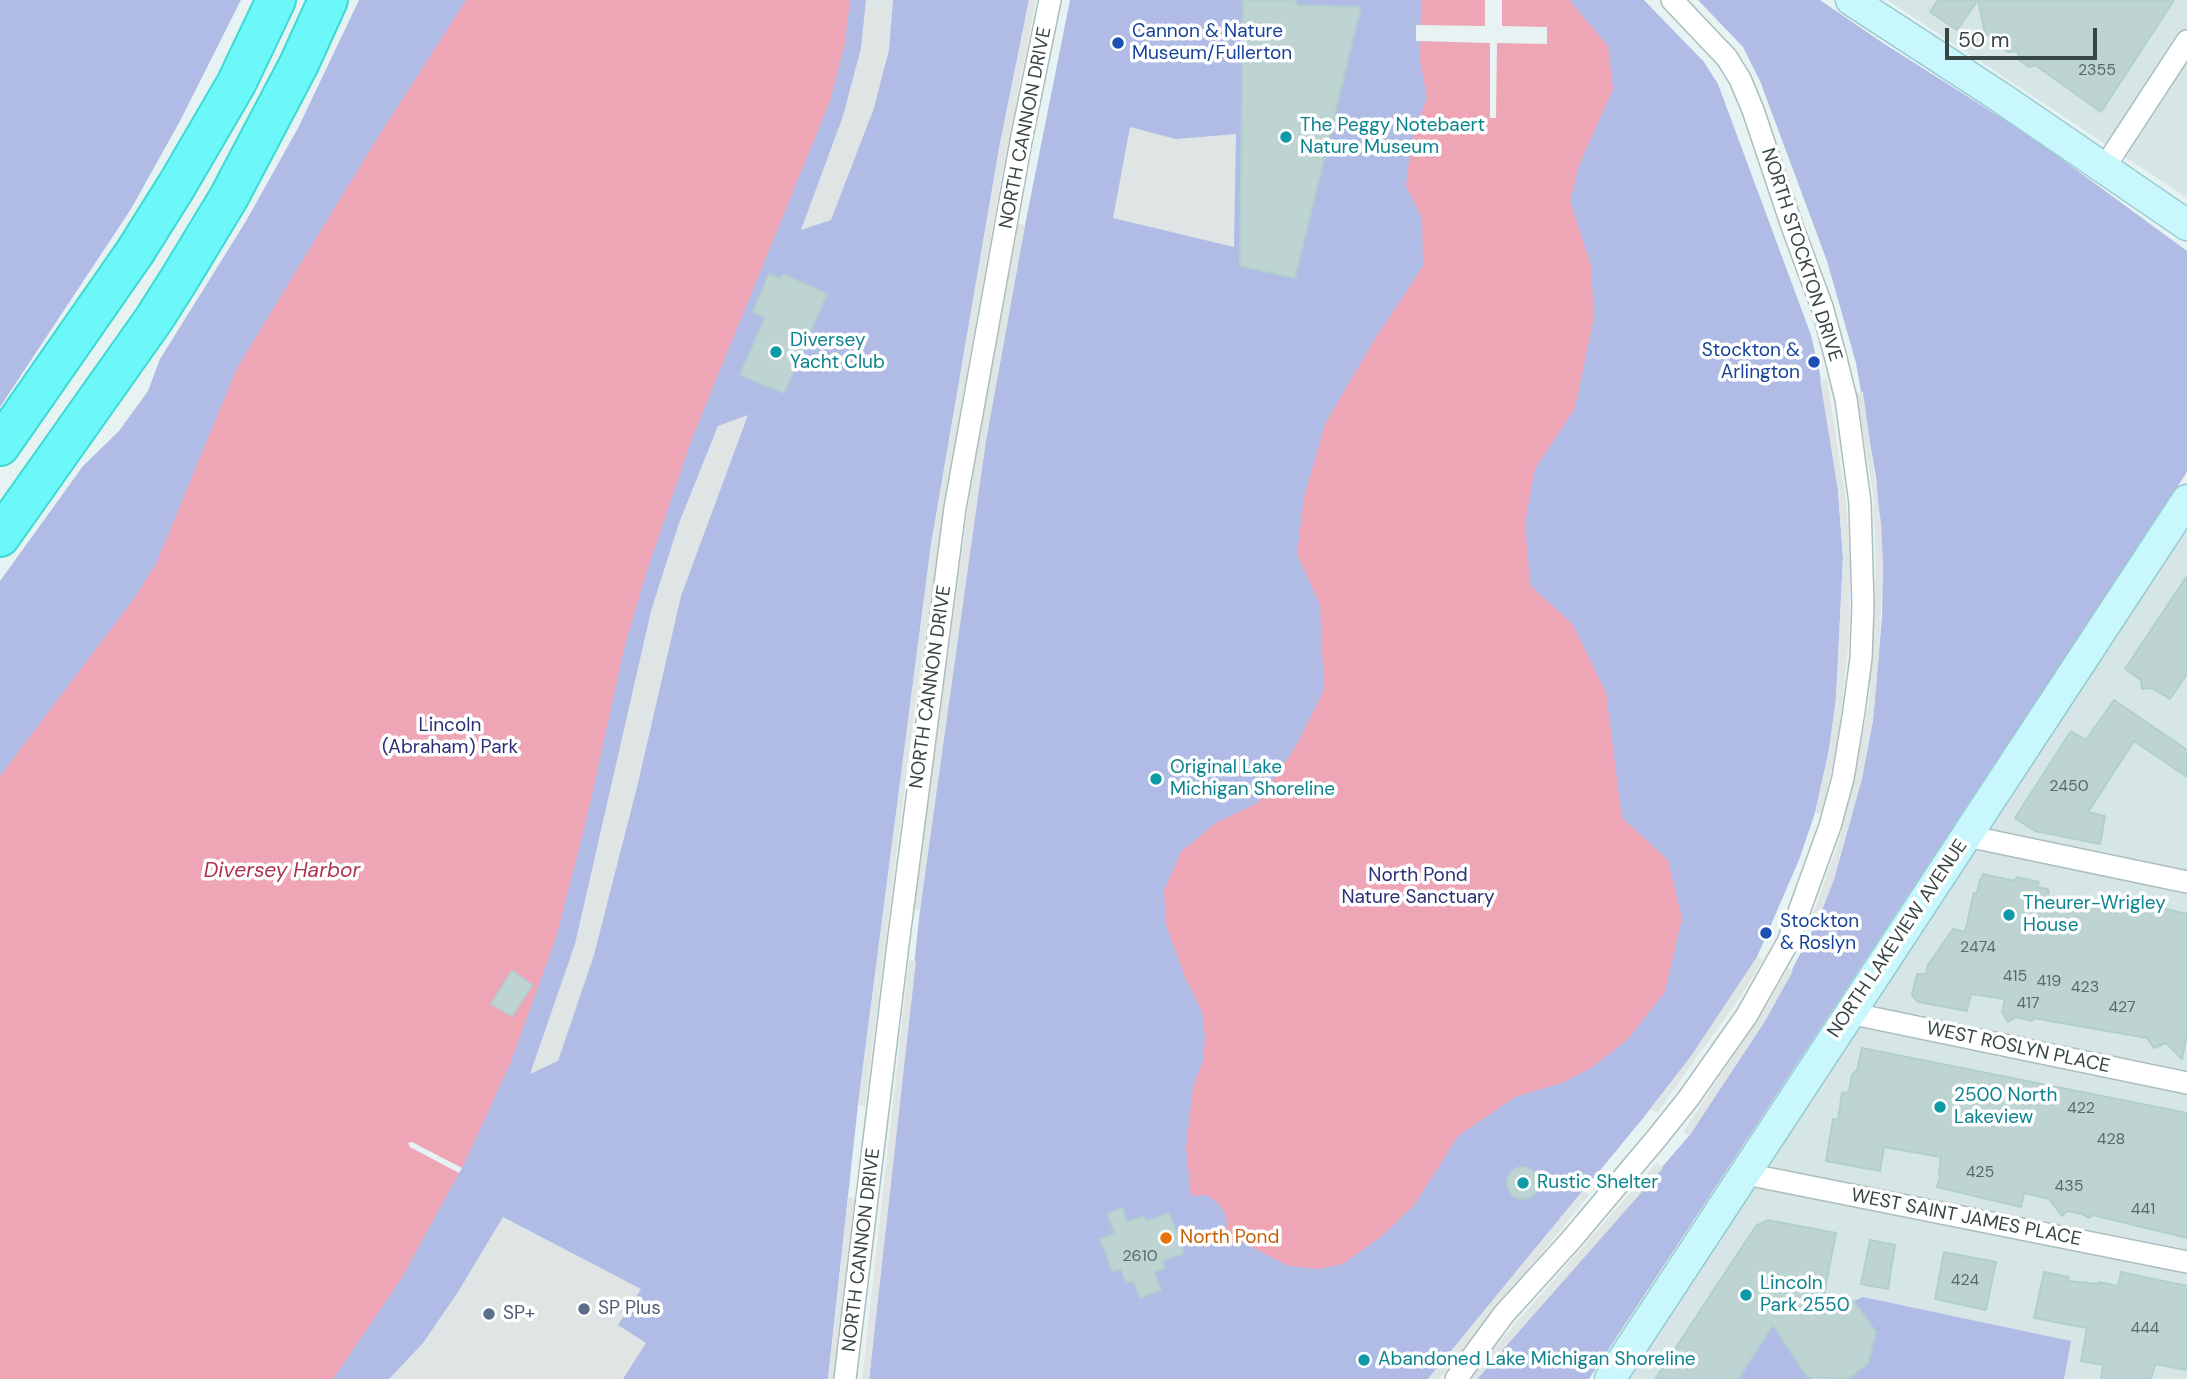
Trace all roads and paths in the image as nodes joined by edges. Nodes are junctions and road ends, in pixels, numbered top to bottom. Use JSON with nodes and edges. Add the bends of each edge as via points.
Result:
{"nodes":[{"id":1,"x":276,"y":0,"type":"edge"},
{"id":2,"x":328,"y":0,"type":"edge"},
{"id":3,"x":1050,"y":0,"type":"edge"},
{"id":4,"x":1672,"y":0,"type":"edge"},
{"id":5,"x":1851,"y":0,"type":"edge"},
{"id":6,"x":2187,"y":41,"type":"edge"},
{"id":7,"x":2104,"y":167,"type":"junction"},
{"id":8,"x":2187,"y":225,"type":"edge"},
{"id":9,"x":0,"y":446,"type":"edge"},
{"id":10,"x":2187,"y":500,"type":"edge"},
{"id":11,"x":0,"y":537,"type":"edge"},
{"id":12,"x":1967,"y":836,"type":"junction"},
{"id":13,"x":2187,"y":881,"type":"edge"},
{"id":14,"x":1849,"y":1013,"type":"junction"},
{"id":15,"x":2187,"y":1083,"type":"edge"},
{"id":16,"x":1746,"y":1174,"type":"junction"},
{"id":17,"x":2187,"y":1262,"type":"edge"},
{"id":18,"x":845,"y":1379,"type":"edge"},
{"id":19,"x":1456,"y":1379,"type":"edge"},
{"id":20,"x":1610,"y":1379,"type":"edge"}],
"edges":[{"from":1,"to":9,"type":"highway","via":[[236,84],[177,185]]},
{"from":2,"to":11,"type":"highway","via":[[235,185],[180,278]]},
{"from":3,"to":18,"type":"street","name":"NORTH CANNON DRIVE","via":[[956,508]]},
{"from":4,"to":19,"type":"street","name":"NORTH STOCKTON DRIVE","via":[[1727,58],[1740,79],[1834,351],[1846,399],[1862,527],[1861,658],[1854,711],[1830,825],[1788,942],[1747,1015],[1657,1139],[1504,1314]]},
{"from":5,"to":7,"type":"main road"},
{"from":6,"to":7,"type":"street"},
{"from":7,"to":8,"type":"main road"},
{"from":10,"to":12,"type":"main road","name":"NORTH LAKEVIEW AVENUE"},
{"from":12,"to":13,"type":"street"},
{"from":12,"to":14,"type":"main road","name":"NORTH LAKEVIEW AVENUE"},
{"from":14,"to":15,"type":"street","name":"WEST ROSLYN PLACE"},
{"from":14,"to":16,"type":"main road","name":"NORTH LAKEVIEW AVENUE"},
{"from":16,"to":17,"type":"street","name":"WEST SAINT JAMES PLACE"},
{"from":16,"to":20,"type":"main road","name":"NORTH LAKEVIEW AVENUE"}]}
